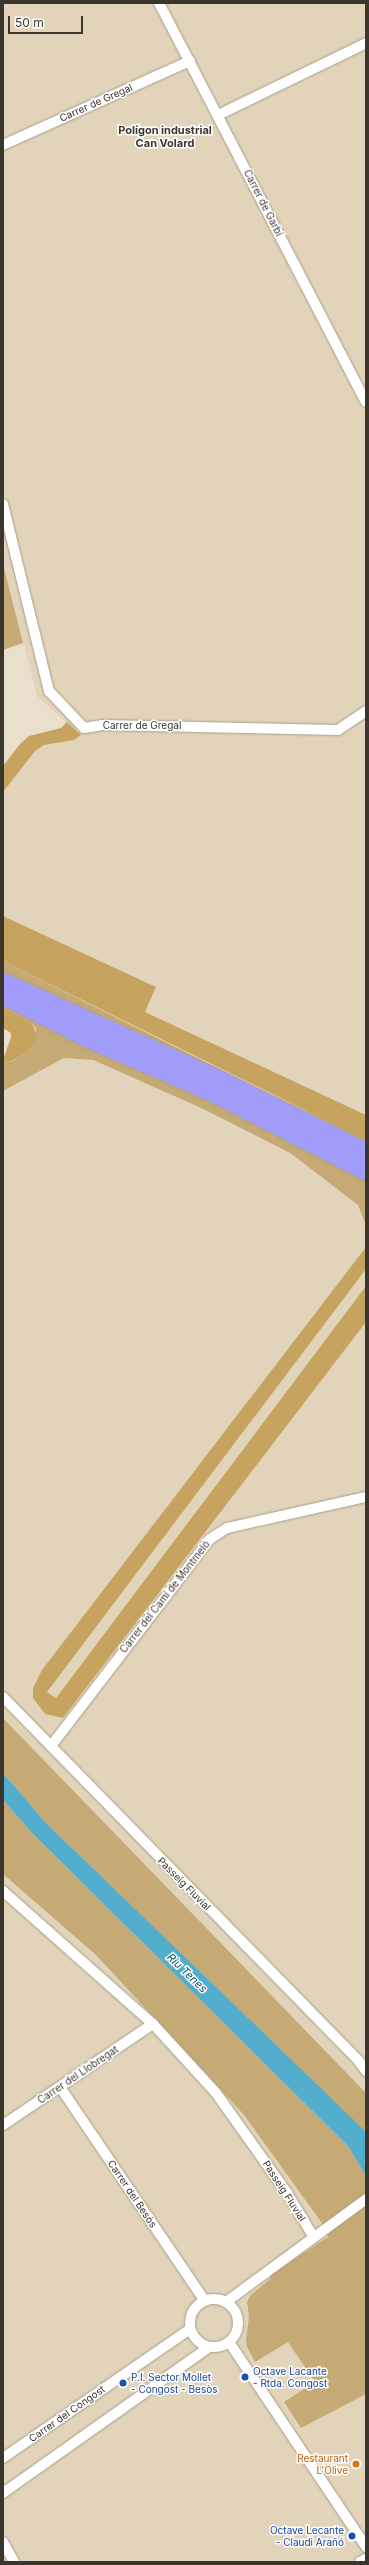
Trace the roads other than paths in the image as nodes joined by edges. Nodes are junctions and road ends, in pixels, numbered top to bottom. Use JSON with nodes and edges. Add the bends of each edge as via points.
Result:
{"nodes":[{"id":1,"x":159,"y":3,"type":"edge"},
{"id":2,"x":366,"y":43,"type":"edge"},
{"id":3,"x":190,"y":61,"type":"junction"},
{"id":4,"x":218,"y":115,"type":"junction"},
{"id":5,"x":3,"y":145,"type":"edge"},
{"id":6,"x":366,"y":402,"type":"edge"},
{"id":7,"x":3,"y":504,"type":"edge"},
{"id":8,"x":366,"y":711,"type":"edge"},
{"id":9,"x":3,"y":982,"type":"edge"},
{"id":10,"x":3,"y":995,"type":"edge"},
{"id":11,"x":3,"y":1000,"type":"edge"},
{"id":12,"x":33,"y":1010,"type":"junction"},
{"id":13,"x":366,"y":1152,"type":"edge"},
{"id":14,"x":366,"y":1171,"type":"edge"},
{"id":15,"x":366,"y":1497,"type":"edge"},
{"id":16,"x":3,"y":1696,"type":"edge"},
{"id":17,"x":51,"y":1746,"type":"junction"},
{"id":18,"x":3,"y":1891,"type":"edge"},
{"id":19,"x":153,"y":2024,"type":"junction"},
{"id":20,"x":366,"y":2071,"type":"edge"},
{"id":21,"x":60,"y":2087,"type":"junction"},
{"id":22,"x":3,"y":2125,"type":"edge"},
{"id":23,"x":366,"y":2199,"type":"edge"},
{"id":24,"x":313,"y":2236,"type":"junction"},
{"id":25,"x":204,"y":2301,"type":"junction"},
{"id":26,"x":226,"y":2302,"type":"junction"},
{"id":27,"x":190,"y":2329,"type":"junction"},
{"id":28,"x":229,"y":2342,"type":"junction"},
{"id":29,"x":209,"y":2347,"type":"junction"},
{"id":30,"x":3,"y":2458,"type":"edge"},
{"id":31,"x":3,"y":2493,"type":"edge"},
{"id":32,"x":3,"y":2542,"type":"edge"},
{"id":33,"x":366,"y":2548,"type":"edge"},
{"id":34,"x":366,"y":2559,"type":"edge"},
{"id":35,"x":14,"y":2562,"type":"edge"},
{"id":36,"x":360,"y":2562,"type":"edge"}],
"edges":[{"from":1,"to":3,"type":"street","name":"Carrer de Garbí"},
{"from":2,"to":4,"type":"street"},
{"from":3,"to":4,"type":"street","name":"Carrer de Garbí"},
{"from":3,"to":5,"type":"street","name":"Carrer de Gregal"},
{"from":4,"to":6,"type":"street","name":"Carrer de Garbí"},
{"from":7,"to":8,"type":"street","name":"Carrer de Gregal","via":[[49,691],[84,728],[103,725],[338,730]]},
{"from":9,"to":13,"type":"highway","via":[[220,1080]]},
{"from":10,"to":12,"type":"highway"},
{"from":11,"to":12,"type":"highway"},
{"from":12,"to":14,"type":"highway","via":[[87,1038],[218,1095]]},
{"from":15,"to":17,"type":"street","name":"Carrer del Camí de Montmeló","via":[[227,1528],[210,1539]]},
{"from":16,"to":17,"type":"street","name":"Passeig Fluvial"},
{"from":17,"to":20,"type":"street","name":"Passeig Fluvial"},
{"from":18,"to":19,"type":"street","name":"Passeig Fluvial"},
{"from":19,"to":21,"type":"street","name":"Carrer del Llobregat"},
{"from":19,"to":24,"type":"street","name":"Passeig Fluvial","via":[[216,2093],[287,2193]]},
{"from":21,"to":22,"type":"street","name":"Carrer del Llobregat"},
{"from":21,"to":25,"type":"street","name":"Carrer del Besòs"},
{"from":23,"to":24,"type":"street"},
{"from":24,"to":26,"type":"street"},
{"from":25,"to":26,"type":"street","via":[[213,2299]]},
{"from":25,"to":27,"type":"street","via":[[192,2313]]},
{"from":26,"to":28,"type":"street","via":[[234,2310],[238,2321],[235,2336]]},
{"from":27,"to":29,"type":"street","via":[[201,2344]]},
{"from":27,"to":30,"type":"street","name":"Carrer del Congost"},
{"from":28,"to":29,"type":"street","via":[[218,2347]]},
{"from":28,"to":33,"type":"street"},
{"from":29,"to":31,"type":"street"},
{"from":32,"to":35,"type":"street"},
{"from":34,"to":36,"type":"street"}]}
